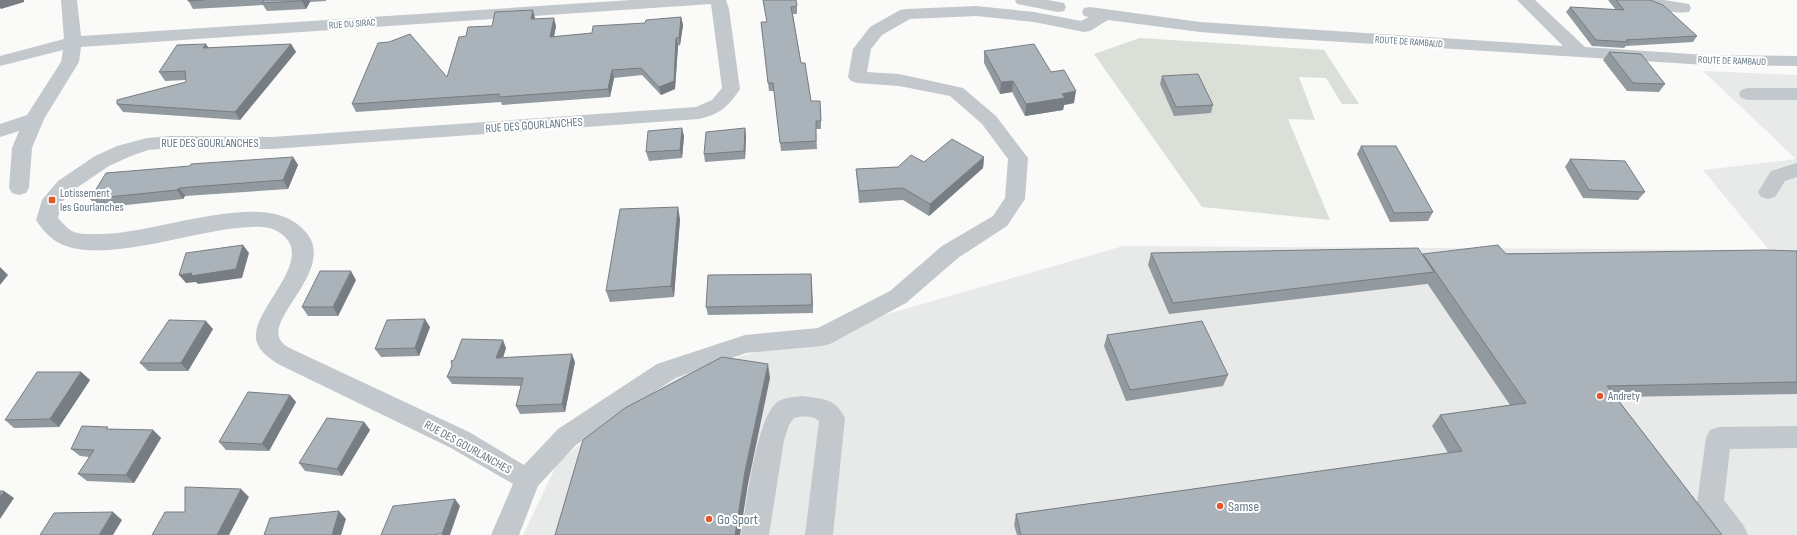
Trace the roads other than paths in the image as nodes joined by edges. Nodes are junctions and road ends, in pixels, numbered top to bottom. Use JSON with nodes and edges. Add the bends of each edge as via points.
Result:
{"nodes":[{"id":1,"x":69,"y":0,"type":"edge"},
{"id":2,"x":707,"y":0,"type":"edge"},
{"id":3,"x":718,"y":0,"type":"edge"},
{"id":4,"x":1023,"y":0,"type":"edge"},
{"id":5,"x":1524,"y":0,"type":"edge"},
{"id":6,"x":1649,"y":0,"type":"edge"},
{"id":7,"x":470,"y":8,"type":"edge"},
{"id":8,"x":1683,"y":8,"type":"dead end"},
{"id":9,"x":1105,"y":14,"type":"junction"},
{"id":10,"x":73,"y":42,"type":"junction"},
{"id":11,"x":1580,"y":52,"type":"junction"},
{"id":12,"x":0,"y":61,"type":"edge"},
{"id":13,"x":1797,"y":61,"type":"edge"},
{"id":14,"x":1748,"y":94,"type":"dead end"},
{"id":15,"x":1797,"y":94,"type":"edge"},
{"id":16,"x":34,"y":119,"type":"junction"},
{"id":17,"x":0,"y":130,"type":"edge"},
{"id":18,"x":1797,"y":170,"type":"edge"},
{"id":19,"x":19,"y":188,"type":"dead end"},
{"id":20,"x":1768,"y":192,"type":"dead end"},
{"id":21,"x":1797,"y":437,"type":"edge"},
{"id":22,"x":528,"y":479,"type":"junction"},
{"id":23,"x":505,"y":535,"type":"edge"},
{"id":24,"x":755,"y":535,"type":"edge"},
{"id":25,"x":819,"y":535,"type":"edge"},
{"id":26,"x":1734,"y":535,"type":"edge"}],
"edges":[{"from":1,"to":10,"type":"street"},
{"from":2,"to":7,"type":"street","name":"RUE DU SIRAC"},
{"from":3,"to":22,"type":"street","name":"RUE DES GOURLANCHES","via":[[731,89],[719,104],[699,113],[272,143],[147,144],[102,161],[66,186],[52,200],[47,220],[65,236],[81,242],[123,241],[227,221],[262,220],[283,224],[296,233],[303,244],[304,255],[299,272],[266,333],[270,346],[288,358],[460,440],[508,470]]},
{"from":4,"to":9,"type":"street","name":"ROUTE DE RAMBAUD"},
{"from":5,"to":11,"type":"street"},
{"from":6,"to":8,"type":"street","via":[[1665,6]]},
{"from":7,"to":10,"type":"street","name":"RUE DU SIRAC"},
{"from":9,"to":11,"type":"street","name":"ROUTE DE RAMBAUD","via":[[1200,27]]},
{"from":9,"to":22,"type":"street","via":[[1084,27],[1034,17],[976,11],[906,14],[876,31],[862,49],[857,78],[899,80],[956,92],[989,120],[1018,158],[1015,199],[1000,221],[950,252],[898,298],[822,337],[745,344],[666,371],[568,437]]},
{"from":10,"to":12,"type":"street","name":"RUE DU SIRAC"},
{"from":10,"to":16,"type":"street","via":[[70,62]]},
{"from":11,"to":13,"type":"street","name":"ROUTE DE RAMBAUD","via":[[1706,60]]},
{"from":14,"to":15,"type":"street"},
{"from":16,"to":17,"type":"street"},
{"from":16,"to":19,"type":"street","via":[[22,148]]},
{"from":18,"to":20,"type":"street","via":[[1778,176]]},
{"from":21,"to":26,"type":"street","via":[[1720,438],[1710,503]]},
{"from":22,"to":23,"type":"street"},
{"from":24,"to":25,"type":"street","via":[[778,420],[787,409],[803,406],[823,409],[832,418]]}]}
